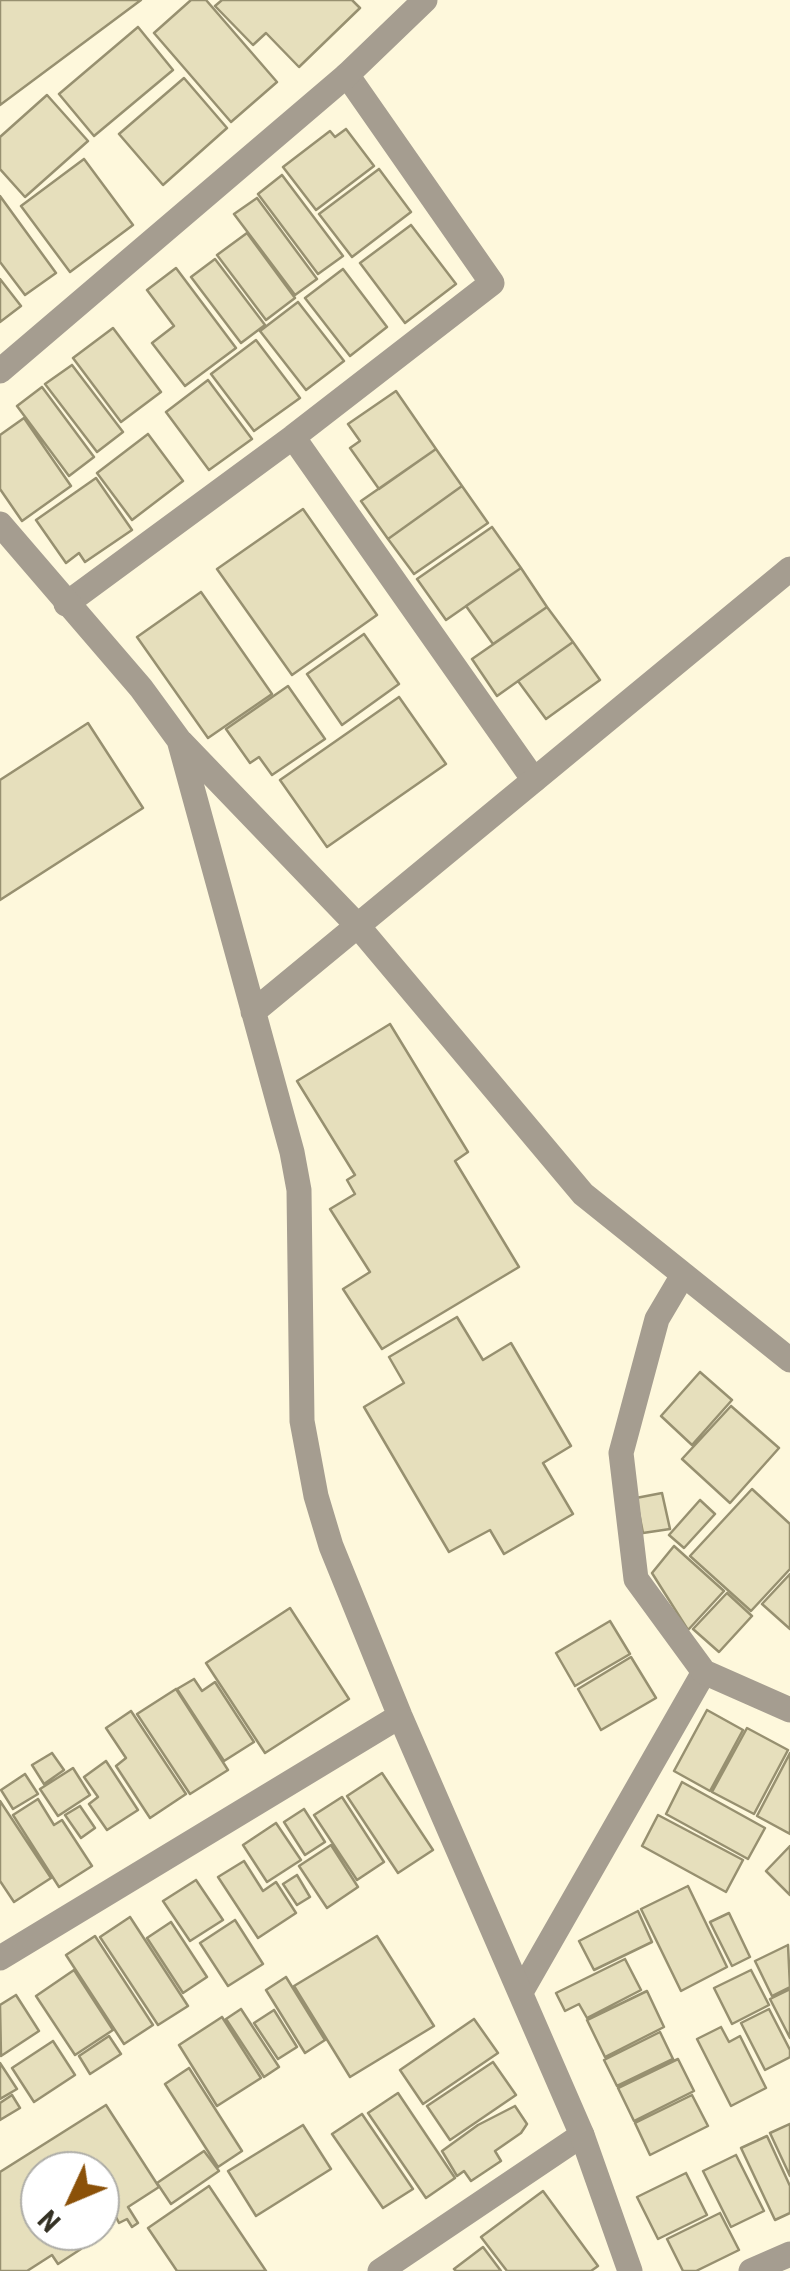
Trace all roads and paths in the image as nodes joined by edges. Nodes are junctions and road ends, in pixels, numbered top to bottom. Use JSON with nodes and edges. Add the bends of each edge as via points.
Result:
{"nodes":[{"id":1,"x":425,"y":0,"type":"edge"},
{"id":2,"x":348,"y":74,"type":"junction"},
{"id":3,"x":0,"y":371,"type":"edge"},
{"id":4,"x":293,"y":437,"type":"junction"},
{"id":5,"x":0,"y":524,"type":"edge"},
{"id":6,"x":790,"y":569,"type":"edge"},
{"id":7,"x":66,"y":604,"type":"junction"},
{"id":8,"x":179,"y":740,"type":"junction"},
{"id":9,"x":534,"y":780,"type":"junction"},
{"id":10,"x":357,"y":925,"type":"junction"},
{"id":11,"x":253,"y":1012,"type":"junction"},
{"id":12,"x":683,"y":1275,"type":"junction"},
{"id":13,"x":790,"y":1360,"type":"edge"},
{"id":14,"x":704,"y":1672,"type":"junction"},
{"id":15,"x":790,"y":1710,"type":"edge"},
{"id":16,"x":400,"y":1716,"type":"junction"},
{"id":17,"x":0,"y":1958,"type":"edge"},
{"id":18,"x":521,"y":1992,"type":"junction"},
{"id":19,"x":582,"y":2135,"type":"junction"},
{"id":20,"x":790,"y":2254,"type":"edge"},
{"id":21,"x":380,"y":2271,"type":"edge"},
{"id":22,"x":630,"y":2271,"type":"edge"},
{"id":23,"x":751,"y":2271,"type":"edge"}],
"edges":[{"from":1,"to":2,"type":"street"},
{"from":2,"to":3,"type":"street"},
{"from":2,"to":4,"type":"street","via":[[492,283]]},
{"from":4,"to":7,"type":"street"},
{"from":4,"to":9,"type":"street"},
{"from":5,"to":7,"type":"street"},
{"from":6,"to":9,"type":"street"},
{"from":7,"to":8,"type":"street"},
{"from":8,"to":10,"type":"street"},
{"from":8,"to":11,"type":"street"},
{"from":9,"to":10,"type":"street"},
{"from":10,"to":11,"type":"street"},
{"from":10,"to":12,"type":"street","via":[[584,1194]]},
{"from":11,"to":16,"type":"street","via":[[300,1190],[302,1421],[316,1496]]},
{"from":12,"to":13,"type":"street"},
{"from":12,"to":14,"type":"street","via":[[657,1319],[621,1453],[636,1579]]},
{"from":14,"to":15,"type":"street"},
{"from":14,"to":18,"type":"street"},
{"from":16,"to":17,"type":"street"},
{"from":16,"to":18,"type":"street"},
{"from":18,"to":19,"type":"street"},
{"from":19,"to":21,"type":"street"},
{"from":19,"to":22,"type":"street"},
{"from":20,"to":23,"type":"street"}]}
